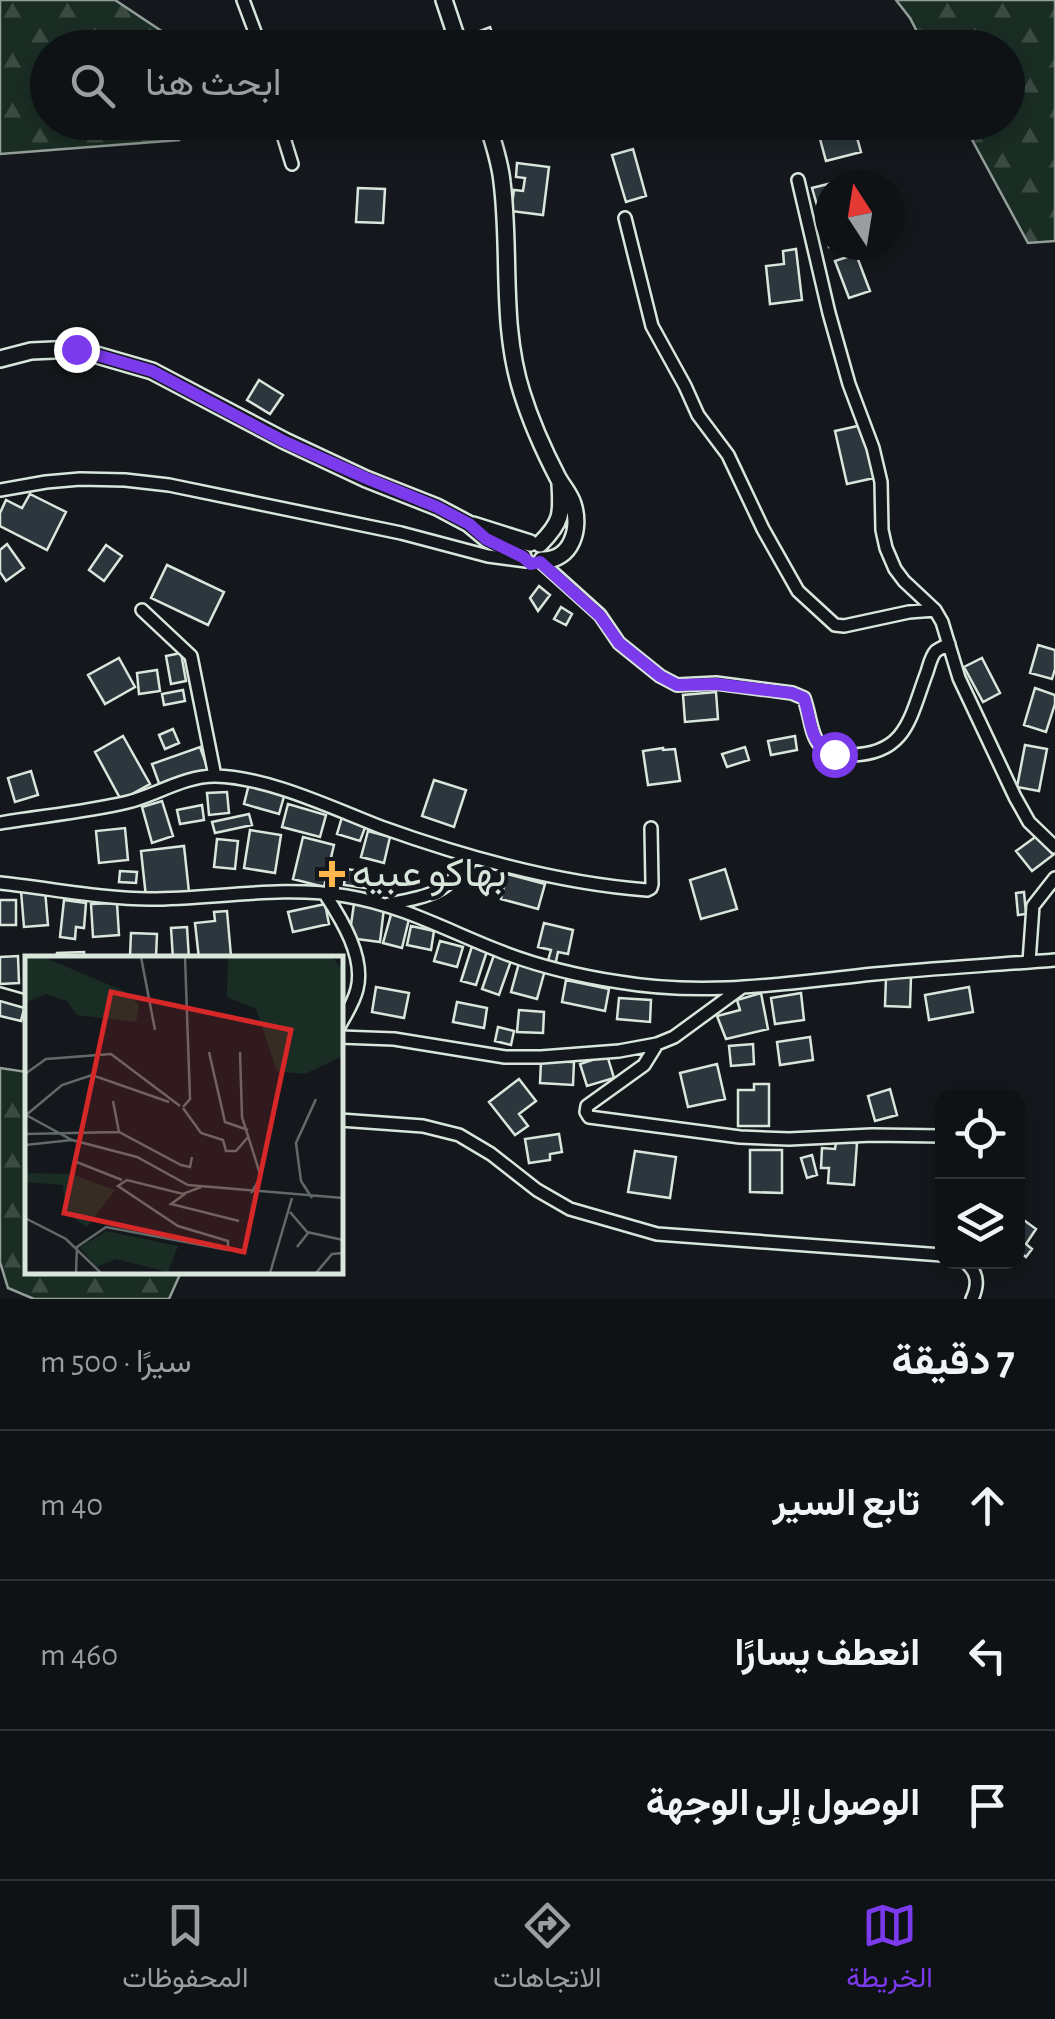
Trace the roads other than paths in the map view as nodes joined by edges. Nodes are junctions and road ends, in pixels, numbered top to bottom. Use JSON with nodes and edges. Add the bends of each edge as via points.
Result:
{"nodes":[{"id":1,"x":243,"y":0,"type":"edge"},
{"id":2,"x":444,"y":0,"type":"edge"},
{"id":3,"x":255,"y":30,"type":"edge"},
{"id":4,"x":454,"y":30,"type":"edge"},
{"id":5,"x":285,"y":140,"type":"edge"},
{"id":6,"x":492,"y":140,"type":"edge"},
{"id":7,"x":292,"y":164,"type":"dead end"},
{"id":8,"x":798,"y":180,"type":"dead end"},
{"id":9,"x":625,"y":218,"type":"dead end"},
{"id":10,"x":0,"y":358,"type":"edge"},
{"id":11,"x":0,"y":490,"type":"edge"},
{"id":12,"x":534,"y":554,"type":"junction"},
{"id":13,"x":142,"y":610,"type":"dead end"},
{"id":14,"x":935,"y":610,"type":"junction"},
{"id":15,"x":949,"y":644,"type":"junction"},
{"id":16,"x":214,"y":776,"type":"junction"},
{"id":17,"x":0,"y":823,"type":"edge"},
{"id":18,"x":651,"y":828,"type":"dead end"},
{"id":19,"x":1055,"y":847,"type":"edge"},
{"id":20,"x":474,"y":857,"type":"junction"},
{"id":21,"x":1055,"y":878,"type":"edge"},
{"id":22,"x":2,"y":886,"type":"edge"},
{"id":23,"x":325,"y":894,"type":"junction"},
{"id":24,"x":385,"y":905,"type":"junction"},
{"id":25,"x":1055,"y":960,"type":"edge"},
{"id":26,"x":1029,"y":962,"type":"junction"},
{"id":27,"x":740,"y":988,"type":"junction"},
{"id":28,"x":0,"y":994,"type":"edge"},
{"id":29,"x":25,"y":1001,"type":"edge"},
{"id":30,"x":342,"y":1021,"type":"edge"},
{"id":31,"x":342,"y":1037,"type":"edge"},
{"id":32,"x":657,"y":1044,"type":"junction"},
{"id":33,"x":342,"y":1120,"type":"edge"},
{"id":34,"x":935,"y":1136,"type":"edge"},
{"id":35,"x":935,"y":1254,"type":"edge"},
{"id":36,"x":972,"y":1269,"type":"edge"},
{"id":37,"x":972,"y":1299,"type":"edge"}],
"edges":[{"from":1,"to":3,"type":"street"},
{"from":2,"to":4,"type":"main road"},
{"from":5,"to":7,"type":"street"},
{"from":6,"to":12,"type":"main road","via":[[502,179],[511,354],[560,480],[560,519]]},
{"from":8,"to":14,"type":"street","via":[[829,313],[873,448],[886,548],[904,581]]},
{"from":9,"to":14,"type":"street","via":[[652,326],[798,591],[844,626]]},
{"from":10,"to":12,"type":"main road","via":[[76,349],[152,371],[285,442],[437,507],[486,539]]},
{"from":11,"to":12,"type":"street","via":[[80,479],[169,485],[488,556]]},
{"from":12,"to":15,"type":"street","via":[[660,676],[677,685],[804,698],[816,743],[834,754],[864,754],[893,744],[935,652]]},
{"from":13,"to":16,"type":"street","via":[[191,656]]},
{"from":14,"to":15,"type":"street"},
{"from":15,"to":19,"type":"street","via":[[1014,797]]},
{"from":16,"to":17,"type":"street","via":[[128,802]]},
{"from":16,"to":20,"type":"street","via":[[285,790]]},
{"from":18,"to":20,"type":"street","via":[[653,875],[647,890]]},
{"from":20,"to":24,"type":"street","via":[[443,890]]},
{"from":21,"to":26,"type":"street","via":[[1034,906]]},
{"from":22,"to":23,"type":"street","via":[[148,899]]},
{"from":23,"to":24,"type":"street"},
{"from":23,"to":30,"type":"street","via":[[358,968],[357,991]]},
{"from":24,"to":27,"type":"street","via":[[504,953],[615,982]]},
{"from":25,"to":26,"type":"street"},
{"from":26,"to":27,"type":"street"},
{"from":27,"to":32,"type":"street"},
{"from":28,"to":29,"type":"street"},
{"from":31,"to":32,"type":"street","via":[[505,1057]]},
{"from":32,"to":34,"type":"street","via":[[644,1065],[587,1106],[589,1117],[740,1137]]},
{"from":33,"to":35,"type":"street","via":[[460,1135],[570,1209],[656,1234]]},
{"from":36,"to":37,"type":"street"}]}
